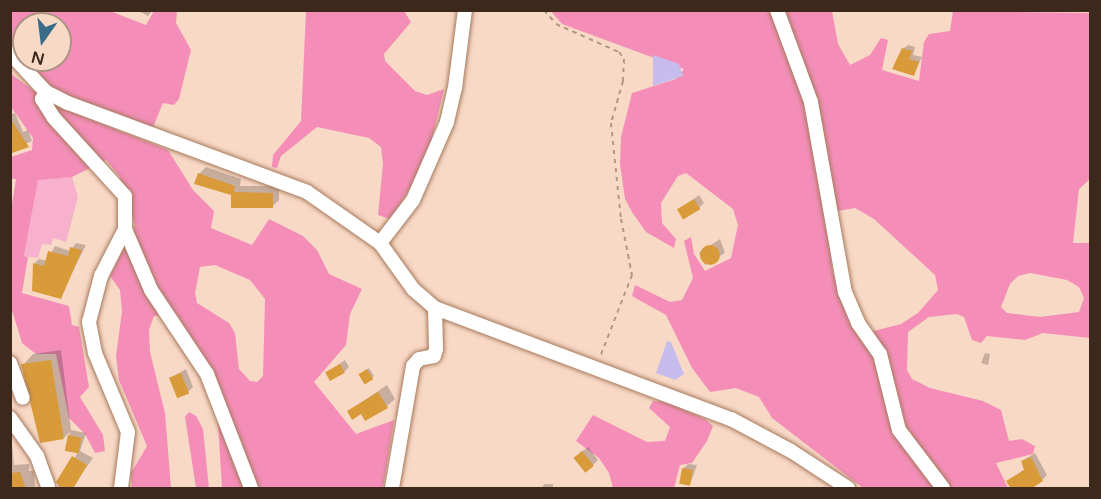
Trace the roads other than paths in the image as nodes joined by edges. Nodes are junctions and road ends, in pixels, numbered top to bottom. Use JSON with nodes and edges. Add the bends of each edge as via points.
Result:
{"nodes":[{"id":1,"x":465,"y":10,"type":"edge"},
{"id":2,"x":777,"y":10,"type":"edge"},
{"id":3,"x":10,"y":53,"type":"edge"},
{"id":4,"x":46,"y":92,"type":"junction"},
{"id":5,"x":125,"y":230,"type":"junction"},
{"id":6,"x":380,"y":243,"type":"junction"},
{"id":7,"x":435,"y":308,"type":"junction"},
{"id":8,"x":10,"y":363,"type":"edge"},
{"id":9,"x":23,"y":398,"type":"dead end"},
{"id":10,"x":10,"y":418,"type":"edge"},
{"id":11,"x":48,"y":486,"type":"dead end"},
{"id":12,"x":121,"y":489,"type":"edge"},
{"id":13,"x":250,"y":489,"type":"edge"},
{"id":14,"x":392,"y":489,"type":"edge"},
{"id":15,"x":848,"y":489,"type":"edge"},
{"id":16,"x":943,"y":489,"type":"edge"}],
"edges":[{"from":1,"to":6,"type":"street","via":[[456,87],[436,150],[413,200]]},
{"from":2,"to":16,"type":"street","via":[[811,102],[845,292],[855,316],[880,354],[899,430]]},
{"from":3,"to":4,"type":"street"},
{"from":4,"to":5,"type":"street","via":[[42,99],[54,118],[125,196]]},
{"from":4,"to":6,"type":"street","via":[[170,142],[283,181],[340,212]]},
{"from":5,"to":12,"type":"street","via":[[101,276],[89,322],[95,353],[128,432]]},
{"from":5,"to":13,"type":"street","via":[[151,290],[207,374]]},
{"from":6,"to":7,"type":"street","via":[[413,289]]},
{"from":7,"to":14,"type":"street","via":[[436,349],[434,356],[418,359],[413,366]]},
{"from":7,"to":15,"type":"street","via":[[748,428]]},
{"from":8,"to":9,"type":"street"},
{"from":10,"to":11,"type":"street","via":[[37,456]]}]}
